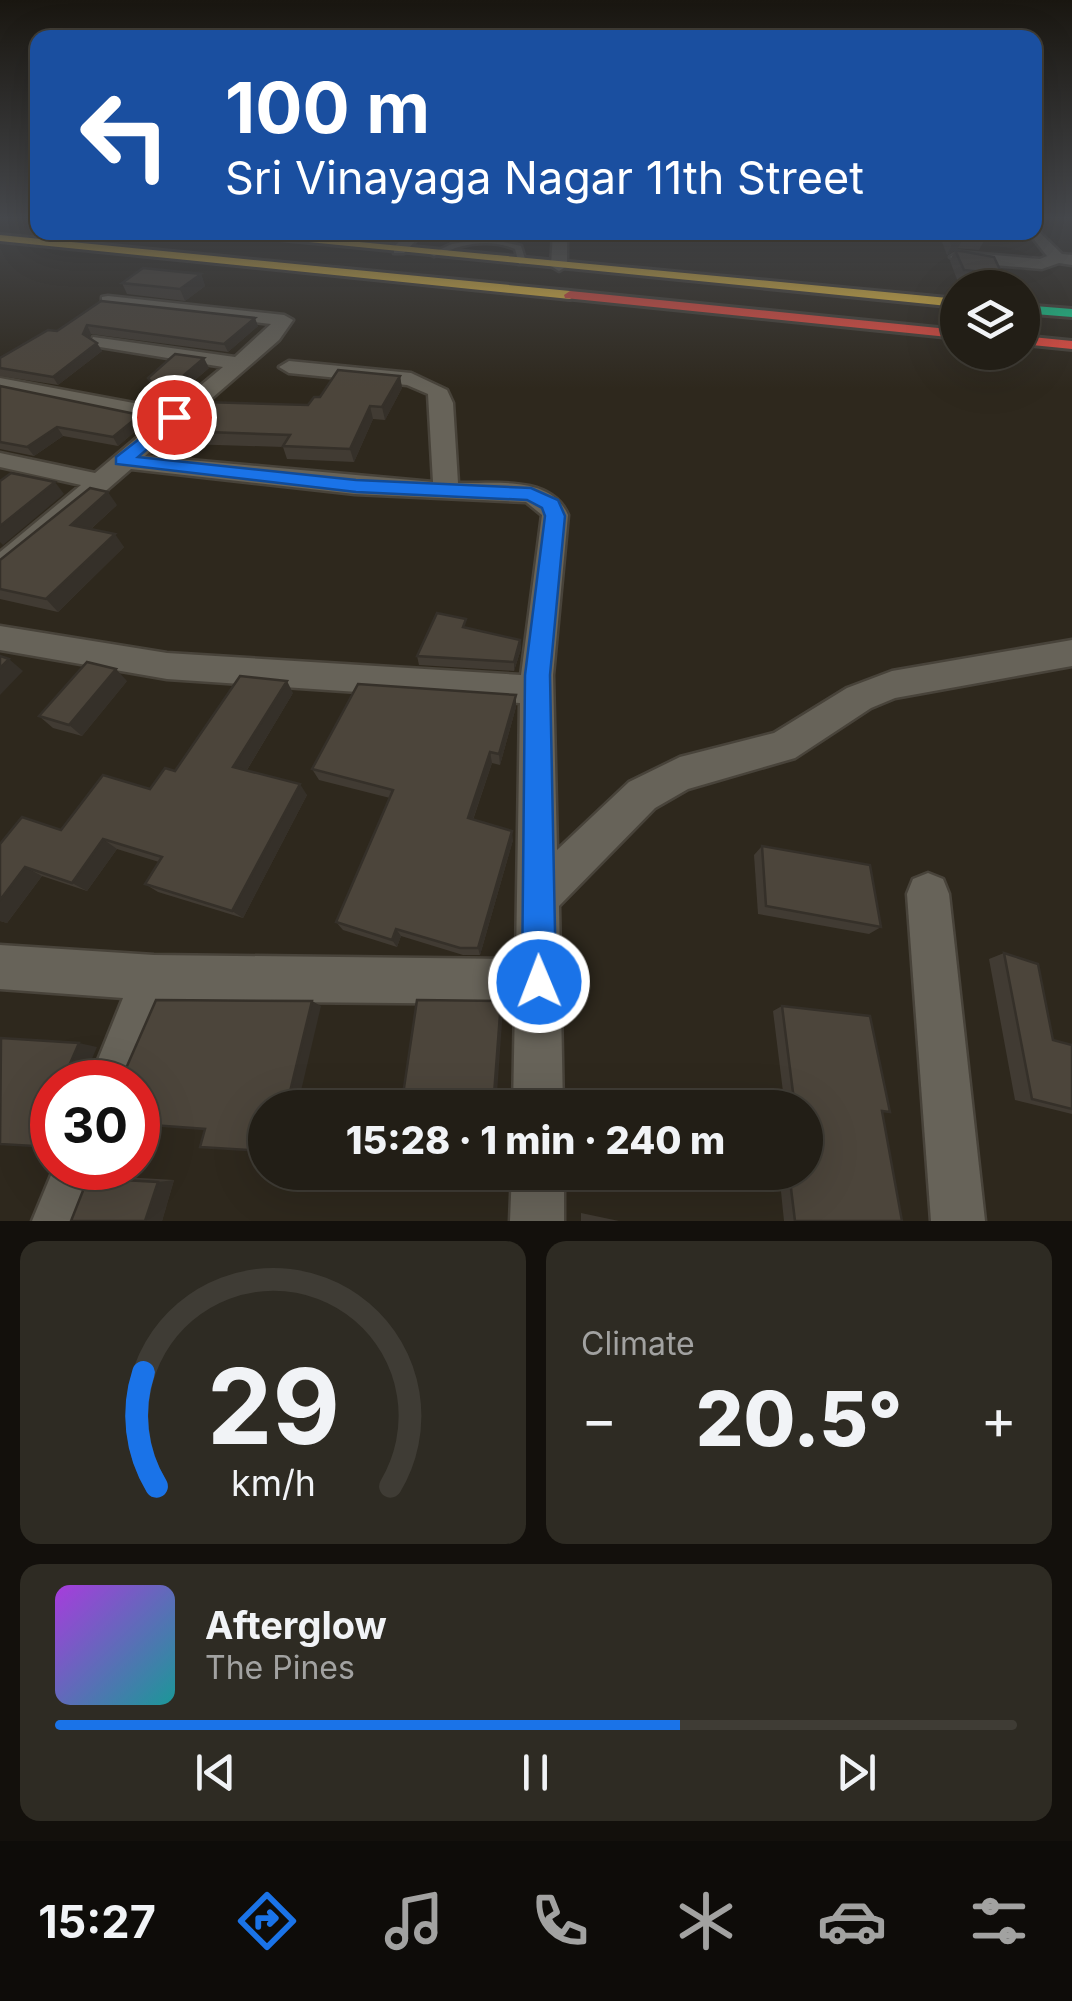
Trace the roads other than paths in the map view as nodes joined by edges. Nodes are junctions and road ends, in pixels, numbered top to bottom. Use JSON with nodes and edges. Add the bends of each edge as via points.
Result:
{"nodes":[{"id":1,"x":379,"y":276,"type":"edge"},
{"id":2,"x":549,"y":276,"type":"edge"},
{"id":3,"x":667,"y":276,"type":"edge"},
{"id":4,"x":108,"y":301,"type":"edge"},
{"id":5,"x":940,"y":301,"type":"edge"},
{"id":6,"x":1040,"y":311,"type":"edge"},
{"id":7,"x":940,"y":313,"type":"edge"},
{"id":8,"x":1072,"y":314,"type":"edge"},
{"id":9,"x":1040,"y":323,"type":"edge"},
{"id":10,"x":1072,"y":326,"type":"edge"},
{"id":11,"x":940,"y":332,"type":"edge"},
{"id":12,"x":100,"y":341,"type":"edge"},
{"id":13,"x":1040,"y":342,"type":"edge"},
{"id":14,"x":1072,"y":346,"type":"edge"},
{"id":15,"x":238,"y":364,"type":"junction"},
{"id":16,"x":289,"y":367,"type":"dead end"},
{"id":17,"x":0,"y":384,"type":"edge"},
{"id":18,"x":174,"y":417,"type":"junction"},
{"id":19,"x":0,"y":460,"type":"edge"},
{"id":20,"x":123,"y":460,"type":"junction"},
{"id":21,"x":98,"y":481,"type":"junction"},
{"id":22,"x":446,"y":489,"type":"junction"},
{"id":23,"x":0,"y":567,"type":"edge"},
{"id":24,"x":0,"y":638,"type":"edge"},
{"id":25,"x":1072,"y":652,"type":"edge"},
{"id":26,"x":538,"y":690,"type":"junction"},
{"id":27,"x":928,"y":894,"type":"dead end"},
{"id":28,"x":538,"y":897,"type":"junction"},
{"id":29,"x":0,"y":967,"type":"edge"},
{"id":30,"x":154,"y":978,"type":"junction"},
{"id":31,"x":539,"y":982,"type":"junction"},
{"id":32,"x":122,"y":1060,"type":"edge"},
{"id":33,"x":538,"y":1090,"type":"edge"},
{"id":34,"x":72,"y":1190,"type":"edge"},
{"id":35,"x":538,"y":1190,"type":"edge"},
{"id":36,"x":60,"y":1221,"type":"edge"},
{"id":37,"x":538,"y":1221,"type":"edge"},
{"id":38,"x":958,"y":1221,"type":"edge"}],
"edges":[{"from":1,"to":11,"type":"main road"},
{"from":2,"to":7,"type":"main road"},
{"from":3,"to":5,"type":"main road"},
{"from":4,"to":15,"type":"street","via":[[284,320]]},
{"from":6,"to":8,"type":"main road"},
{"from":9,"to":10,"type":"main road"},
{"from":12,"to":15,"type":"street"},
{"from":13,"to":14,"type":"main road"},
{"from":15,"to":18,"type":"street"},
{"from":16,"to":22,"type":"street","via":[[411,379],[436,390]]},
{"from":17,"to":18,"type":"street"},
{"from":18,"to":20,"type":"street"},
{"from":19,"to":21,"type":"street"},
{"from":20,"to":21,"type":"street"},
{"from":20,"to":22,"type":"street","via":[[338,485]]},
{"from":21,"to":23,"type":"street"},
{"from":22,"to":26,"type":"street","via":[[531,494],[551,504]]},
{"from":24,"to":26,"type":"street","via":[[167,666]]},
{"from":25,"to":28,"type":"street","via":[[892,685],[782,746],[680,774],[642,795]]},
{"from":26,"to":28,"type":"street"},
{"from":27,"to":38,"type":"street"},
{"from":28,"to":31,"type":"street"},
{"from":29,"to":30,"type":"street"},
{"from":30,"to":31,"type":"street"},
{"from":30,"to":32,"type":"street"},
{"from":31,"to":33,"type":"street"},
{"from":34,"to":36,"type":"street"},
{"from":35,"to":37,"type":"street"}]}
